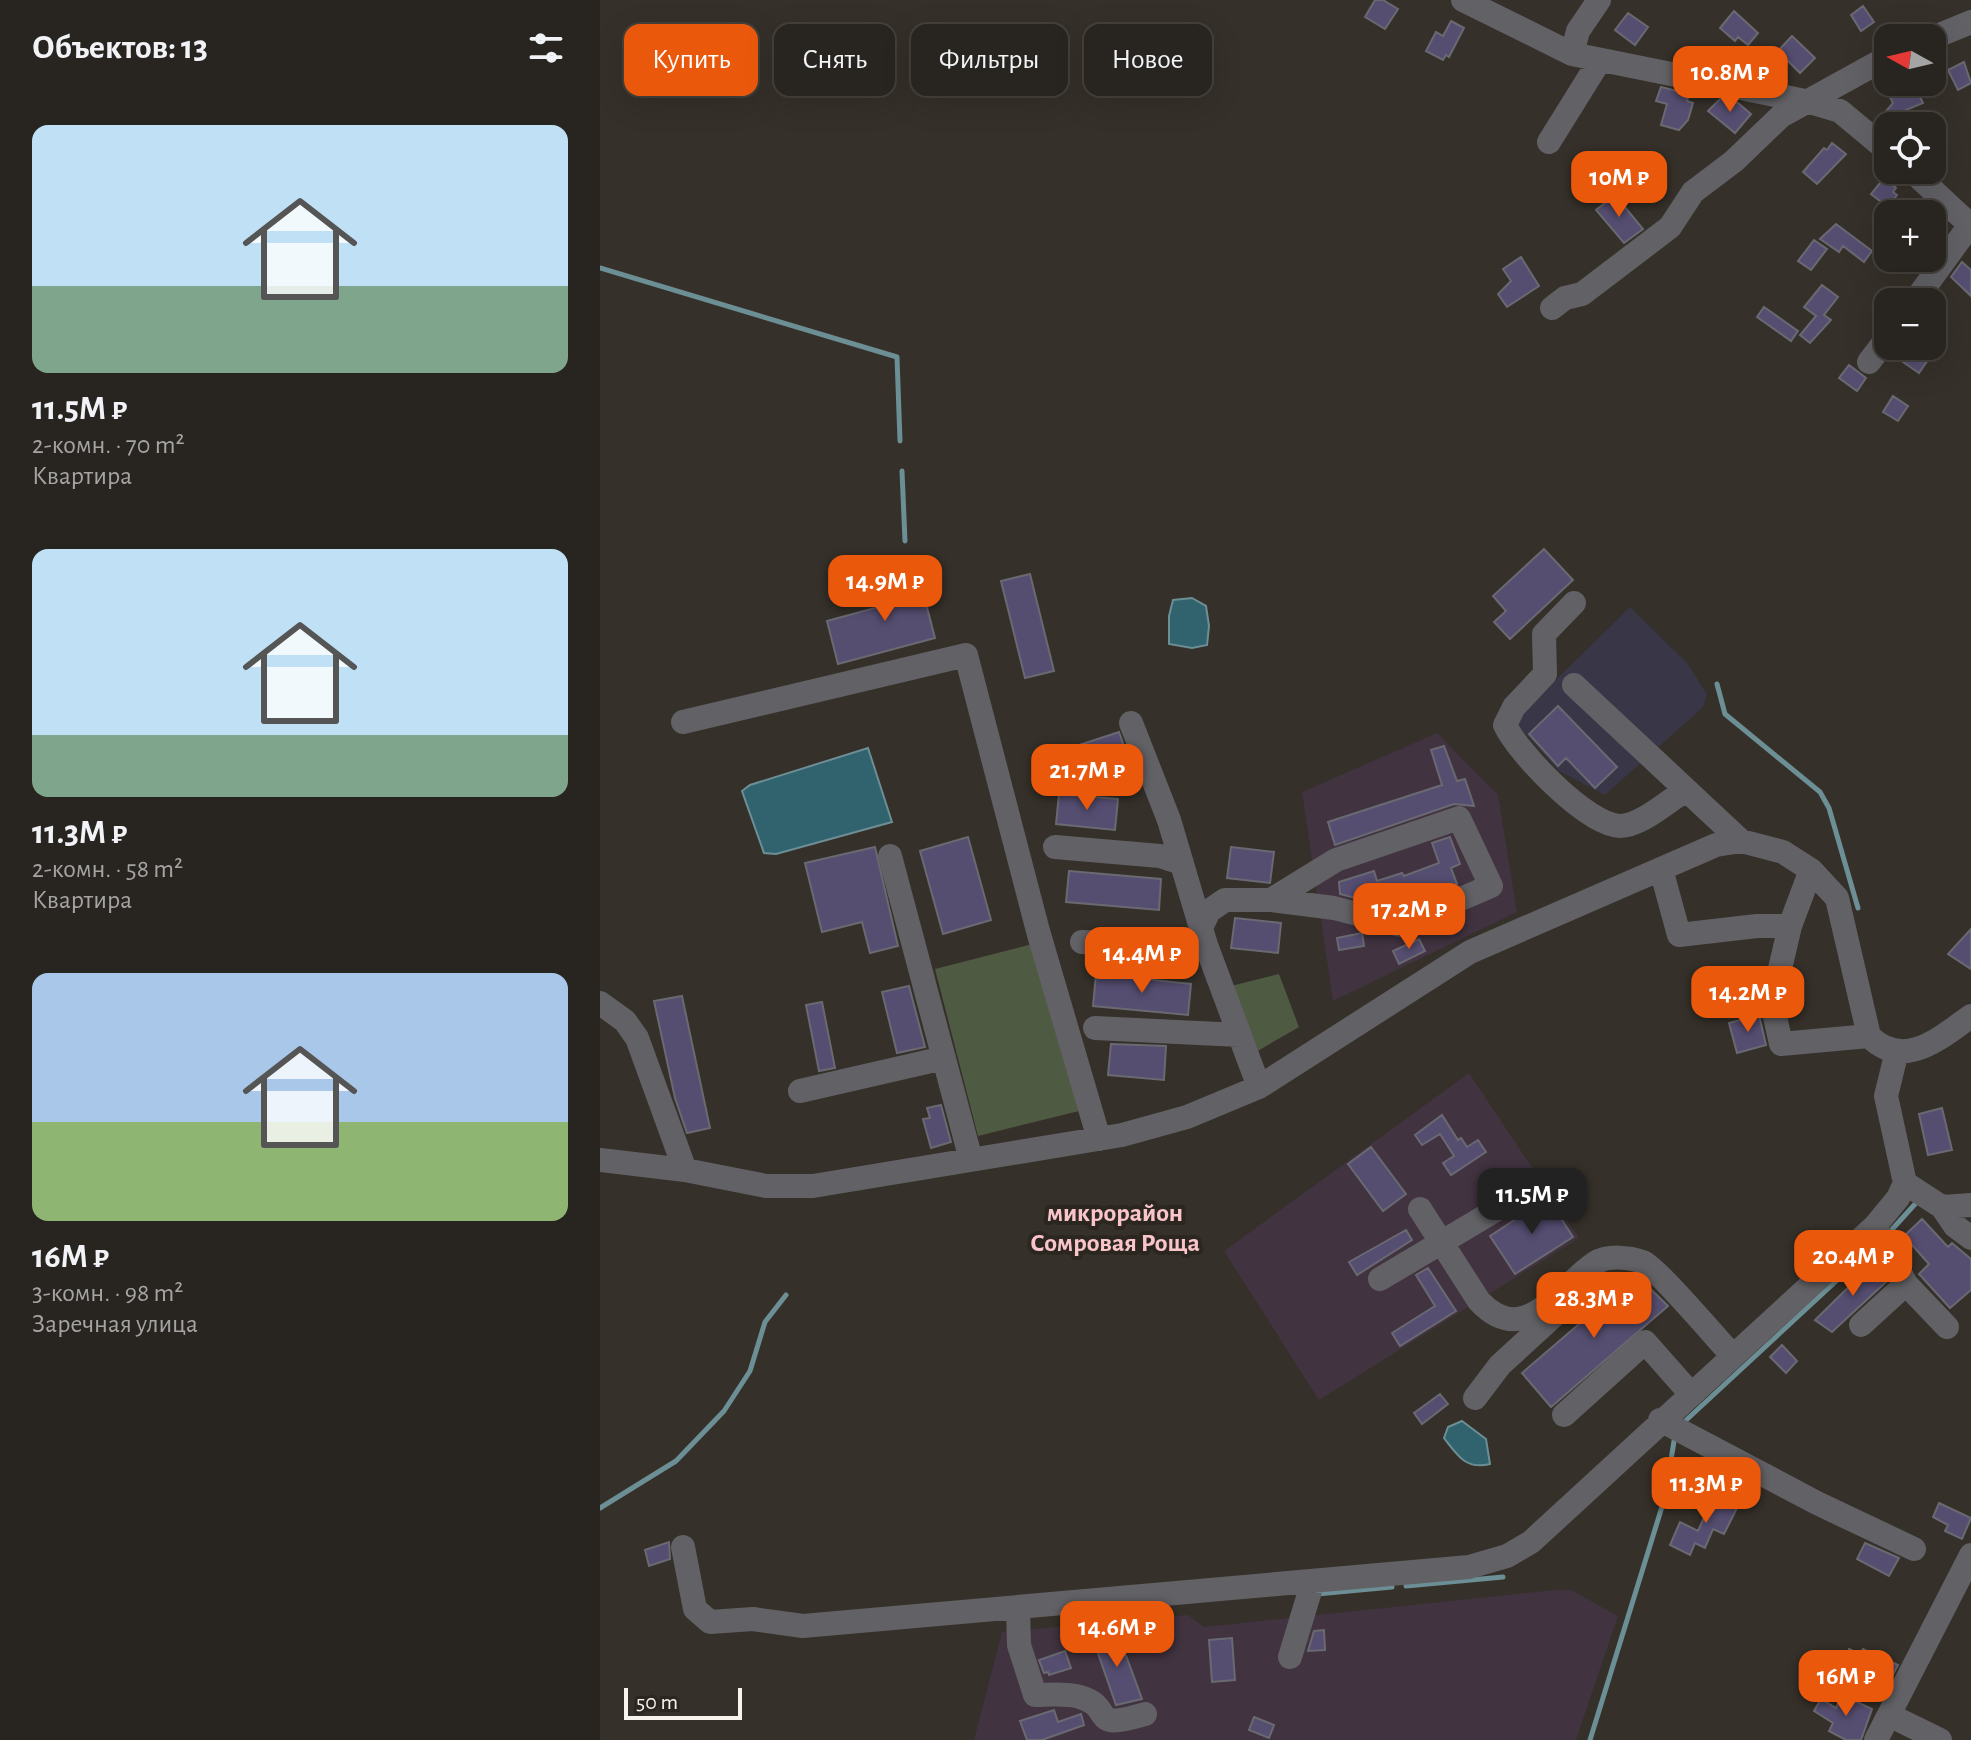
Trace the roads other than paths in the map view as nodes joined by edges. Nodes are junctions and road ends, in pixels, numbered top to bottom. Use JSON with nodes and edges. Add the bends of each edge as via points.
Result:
{"nodes":[{"id":1,"x":1463,"y":0,"type":"edge"},
{"id":2,"x":1599,"y":0,"type":"edge"},
{"id":3,"x":1971,"y":22,"type":"edge"},
{"id":4,"x":1946,"y":32,"type":"edge"},
{"id":5,"x":1572,"y":54,"type":"junction"},
{"id":6,"x":1600,"y":60,"type":"junction"},
{"id":7,"x":1874,"y":65,"type":"edge"},
{"id":8,"x":1810,"y":102,"type":"junction"},
{"id":9,"x":1874,"y":139,"type":"edge"},
{"id":10,"x":1549,"y":142,"type":"dead end"},
{"id":11,"x":1926,"y":184,"type":"edge"},
{"id":12,"x":1970,"y":226,"type":"edge"},
{"id":13,"x":1924,"y":288,"type":"edge"},
{"id":14,"x":1552,"y":308,"type":"dead end"},
{"id":15,"x":1874,"y":355,"type":"edge"},
{"id":16,"x":1869,"y":362,"type":"dead end"},
{"id":17,"x":1574,"y":603,"type":"dead end"},
{"id":18,"x":1574,"y":685,"type":"dead end"},
{"id":19,"x":683,"y":722,"type":"dead end"},
{"id":20,"x":1131,"y":723,"type":"dead end"},
{"id":21,"x":1686,"y":790,"type":"junction"},
{"id":22,"x":1741,"y":841,"type":"junction"},
{"id":23,"x":1055,"y":847,"type":"dead end"},
{"id":24,"x":890,"y":856,"type":"dead end"},
{"id":25,"x":1182,"y":863,"type":"junction"},
{"id":26,"x":1661,"y":869,"type":"junction"},
{"id":27,"x":1811,"y":870,"type":"junction"},
{"id":28,"x":1271,"y":900,"type":"junction"},
{"id":29,"x":1790,"y":926,"type":"junction"},
{"id":30,"x":1204,"y":936,"type":"junction"},
{"id":31,"x":1082,"y":942,"type":"dead end"},
{"id":32,"x":600,"y":1003,"type":"edge"},
{"id":33,"x":1971,"y":1016,"type":"edge"},
{"id":34,"x":1095,"y":1028,"type":"dead end"},
{"id":35,"x":1239,"y":1035,"type":"junction"},
{"id":36,"x":1869,"y":1036,"type":"junction"},
{"id":37,"x":1897,"y":1051,"type":"junction"},
{"id":38,"x":944,"y":1058,"type":"junction"},
{"id":39,"x":1259,"y":1087,"type":"junction"},
{"id":40,"x":800,"y":1091,"type":"dead end"},
{"id":41,"x":1099,"y":1139,"type":"junction"},
{"id":42,"x":600,"y":1160,"type":"edge"},
{"id":43,"x":971,"y":1160,"type":"junction"},
{"id":44,"x":685,"y":1170,"type":"junction"},
{"id":45,"x":1905,"y":1183,"type":"junction"},
{"id":46,"x":1521,"y":1195,"type":"dead end"},
{"id":47,"x":1971,"y":1205,"type":"edge"},
{"id":48,"x":1942,"y":1207,"type":"junction"},
{"id":49,"x":1420,"y":1209,"type":"dead end"},
{"id":50,"x":1875,"y":1226,"type":"junction"},
{"id":51,"x":1971,"y":1238,"type":"edge"},
{"id":52,"x":1441,"y":1242,"type":"junction"},
{"id":53,"x":1621,"y":1257,"type":"junction"},
{"id":54,"x":1380,"y":1279,"type":"dead end"},
{"id":55,"x":1906,"y":1284,"type":"junction"},
{"id":56,"x":1861,"y":1325,"type":"dead end"},
{"id":57,"x":1947,"y":1327,"type":"dead end"},
{"id":58,"x":1732,"y":1355,"type":"junction"},
{"id":59,"x":1690,"y":1393,"type":"junction"},
{"id":60,"x":1475,"y":1398,"type":"dead end"},
{"id":61,"x":1564,"y":1415,"type":"dead end"},
{"id":62,"x":1660,"y":1420,"type":"junction"},
{"id":63,"x":683,"y":1547,"type":"dead end"},
{"id":64,"x":1914,"y":1549,"type":"dead end"},
{"id":65,"x":1971,"y":1555,"type":"edge"},
{"id":66,"x":1313,"y":1581,"type":"junction"},
{"id":67,"x":1018,"y":1607,"type":"junction"},
{"id":68,"x":1290,"y":1657,"type":"dead end"},
{"id":69,"x":1145,"y":1714,"type":"dead end"},
{"id":70,"x":1889,"y":1715,"type":"junction"},
{"id":71,"x":1876,"y":1740,"type":"edge"},
{"id":72,"x":1940,"y":1740,"type":"edge"}],
"edges":[{"from":1,"to":5,"type":"street"},
{"from":2,"to":5,"type":"street","via":[[1578,31]]},
{"from":3,"to":4,"type":"street"},
{"from":5,"to":6,"type":"street"},
{"from":6,"to":8,"type":"street"},
{"from":6,"to":10,"type":"street"},
{"from":7,"to":8,"type":"street"},
{"from":8,"to":9,"type":"street","via":[[1840,111]]},
{"from":8,"to":14,"type":"street","via":[[1781,116],[1693,192],[1670,227],[1582,294]]},
{"from":11,"to":12,"type":"street"},
{"from":12,"to":13,"type":"street"},
{"from":15,"to":16,"type":"street"},
{"from":17,"to":21,"type":"street","via":[[1544,634],[1545,674],[1514,707],[1505,725],[1511,740],[1574,803],[1602,821],[1621,826]]},
{"from":18,"to":21,"type":"street"},
{"from":19,"to":41,"type":"street","via":[[966,655]]},
{"from":20,"to":25,"type":"street"},
{"from":21,"to":22,"type":"street"},
{"from":22,"to":26,"type":"street","via":[[1716,845]]},
{"from":22,"to":27,"type":"street","via":[[1783,852]]},
{"from":23,"to":25,"type":"street","via":[[1160,856]]},
{"from":24,"to":38,"type":"street"},
{"from":25,"to":30,"type":"street"},
{"from":26,"to":29,"type":"street","via":[[1679,935]]},
{"from":26,"to":39,"type":"street","via":[[1470,952]]},
{"from":27,"to":29,"type":"street"},
{"from":27,"to":36,"type":"street","via":[[1837,898]]},
{"from":28,"to":28,"type":"street","via":[[1334,908],[1400,925],[1491,886],[1459,818],[1336,860]]},
{"from":28,"to":30,"type":"street","via":[[1225,900],[1209,911]]},
{"from":29,"to":36,"type":"street","via":[[1772,1003],[1781,1044]]},
{"from":30,"to":31,"type":"street"},
{"from":30,"to":35,"type":"street"},
{"from":32,"to":44,"type":"street","via":[[625,1021],[637,1038]]},
{"from":33,"to":37,"type":"street","via":[[1928,1046]]},
{"from":34,"to":35,"type":"street"},
{"from":35,"to":39,"type":"street"},
{"from":36,"to":37,"type":"street","via":[[1881,1048]]},
{"from":37,"to":45,"type":"street","via":[[1886,1096]]},
{"from":38,"to":40,"type":"street"},
{"from":38,"to":43,"type":"street"},
{"from":39,"to":41,"type":"street","via":[[1187,1117]]},
{"from":41,"to":43,"type":"street"},
{"from":42,"to":44,"type":"street"},
{"from":43,"to":44,"type":"street","via":[[813,1186],[766,1186]]},
{"from":45,"to":48,"type":"street"},
{"from":45,"to":50,"type":"street"},
{"from":46,"to":52,"type":"street"},
{"from":47,"to":48,"type":"street"},
{"from":48,"to":51,"type":"street"},
{"from":49,"to":52,"type":"street"},
{"from":50,"to":55,"type":"street"},
{"from":50,"to":58,"type":"street"},
{"from":52,"to":53,"type":"street","via":[[1479,1301],[1508,1319],[1548,1306],[1597,1261]]},
{"from":52,"to":54,"type":"street"},
{"from":53,"to":58,"type":"street","via":[[1645,1263]]},
{"from":53,"to":60,"type":"street","via":[[1500,1365]]},
{"from":55,"to":56,"type":"street"},
{"from":55,"to":57,"type":"street"},
{"from":58,"to":59,"type":"street"},
{"from":59,"to":61,"type":"street","via":[[1645,1342]]},
{"from":59,"to":62,"type":"street"},
{"from":62,"to":64,"type":"street"},
{"from":62,"to":66,"type":"street","via":[[1531,1542],[1507,1556],[1469,1567]]},
{"from":63,"to":67,"type":"street","via":[[695,1609],[710,1622],[753,1619],[803,1626]]},
{"from":65,"to":70,"type":"street"},
{"from":66,"to":67,"type":"street"},
{"from":66,"to":68,"type":"street"},
{"from":67,"to":69,"type":"street","via":[[1019,1645],[1035,1695],[1080,1697],[1106,1721],[1116,1723]]},
{"from":70,"to":71,"type":"street"},
{"from":70,"to":72,"type":"street"}]}
